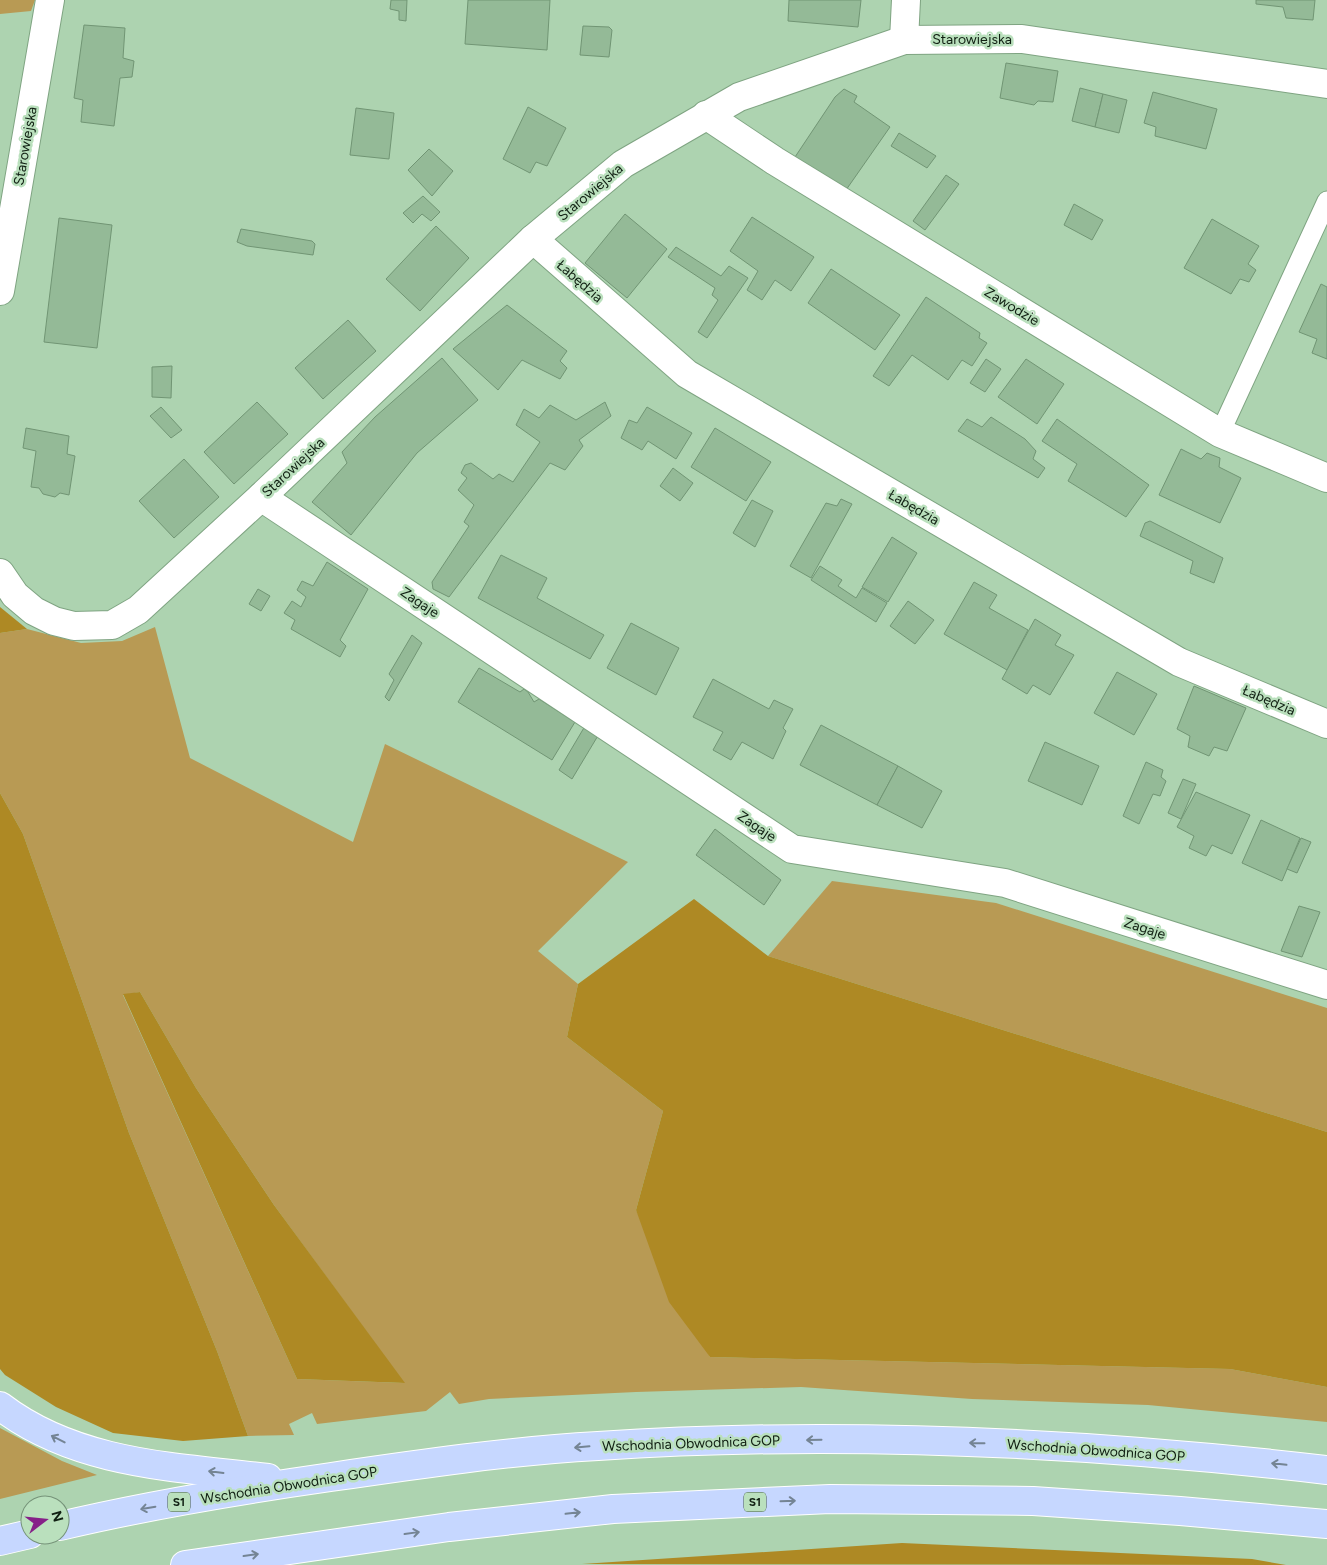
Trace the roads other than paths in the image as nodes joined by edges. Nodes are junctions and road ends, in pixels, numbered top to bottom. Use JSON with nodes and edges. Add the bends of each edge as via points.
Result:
{"nodes":[{"id":1,"x":50,"y":0,"type":"edge"},
{"id":2,"x":906,"y":0,"type":"edge"},
{"id":3,"x":904,"y":40,"type":"junction"},
{"id":4,"x":1327,"y":84,"type":"edge"},
{"id":5,"x":706,"y":115,"type":"junction"},
{"id":6,"x":1327,"y":201,"type":"edge"},
{"id":7,"x":533,"y":239,"type":"junction"},
{"id":8,"x":0,"y":291,"type":"edge"},
{"id":9,"x":1220,"y":433,"type":"junction"},
{"id":10,"x":1327,"y":478,"type":"edge"},
{"id":11,"x":261,"y":497,"type":"junction"},
{"id":12,"x":0,"y":573,"type":"edge"},
{"id":13,"x":1327,"y":724,"type":"edge"},
{"id":14,"x":1327,"y":986,"type":"edge"},
{"id":15,"x":0,"y":1406,"type":"edge"},
{"id":16,"x":1327,"y":1470,"type":"edge"},
{"id":17,"x":300,"y":1482,"type":"junction"},
{"id":18,"x":70,"y":1524,"type":"edge"},
{"id":19,"x":1327,"y":1524,"type":"edge"},
{"id":20,"x":20,"y":1536,"type":"edge"},
{"id":21,"x":0,"y":1541,"type":"edge"},
{"id":22,"x":185,"y":1565,"type":"edge"}],
"edges":[{"from":1,"to":8,"type":"street","name":"Starowiejska"},
{"from":2,"to":3,"type":"street"},
{"from":3,"to":4,"type":"street","name":"Starowiejska","via":[[1022,39]]},
{"from":3,"to":5,"type":"street","name":"Starowiejska","via":[[739,97]]},
{"from":5,"to":7,"type":"street","name":"Starowiejska","via":[[623,164]]},
{"from":5,"to":9,"type":"street","name":"Zawodzie","via":[[775,161]]},
{"from":6,"to":9,"type":"lane"},
{"from":7,"to":11,"type":"street","name":"Starowiejska"},
{"from":7,"to":13,"type":"street","name":"Łabędzia","via":[[687,374],[1179,662]]},
{"from":9,"to":10,"type":"street","name":"Zawodzie"},
{"from":11,"to":12,"type":"street","name":"Starowiejska","via":[[138,610],[112,625],[74,626],[54,621],[34,611],[15,595]]},
{"from":11,"to":14,"type":"street","name":"Zagaje","via":[[792,849],[1005,883]]},
{"from":17,"to":15,"type":"highway","one_way":true,"via":[[109,1457],[68,1444]]},
{"from":16,"to":17,"type":"highway","name":"Wschodnia Obwodnica GOP","number":"S1","one_way":true,"via":[[1068,1446],[757,1440],[606,1445],[523,1452]]},
{"from":17,"to":18,"type":"highway","name":"Wschodnia Obwodnica GOP","number":"S1","one_way":true},
{"from":22,"to":19,"type":"highway","number":"S1","one_way":true,"via":[[449,1527],[613,1509],[820,1500],[1032,1501]]},
{"from":20,"to":21,"type":"highway"}]}
